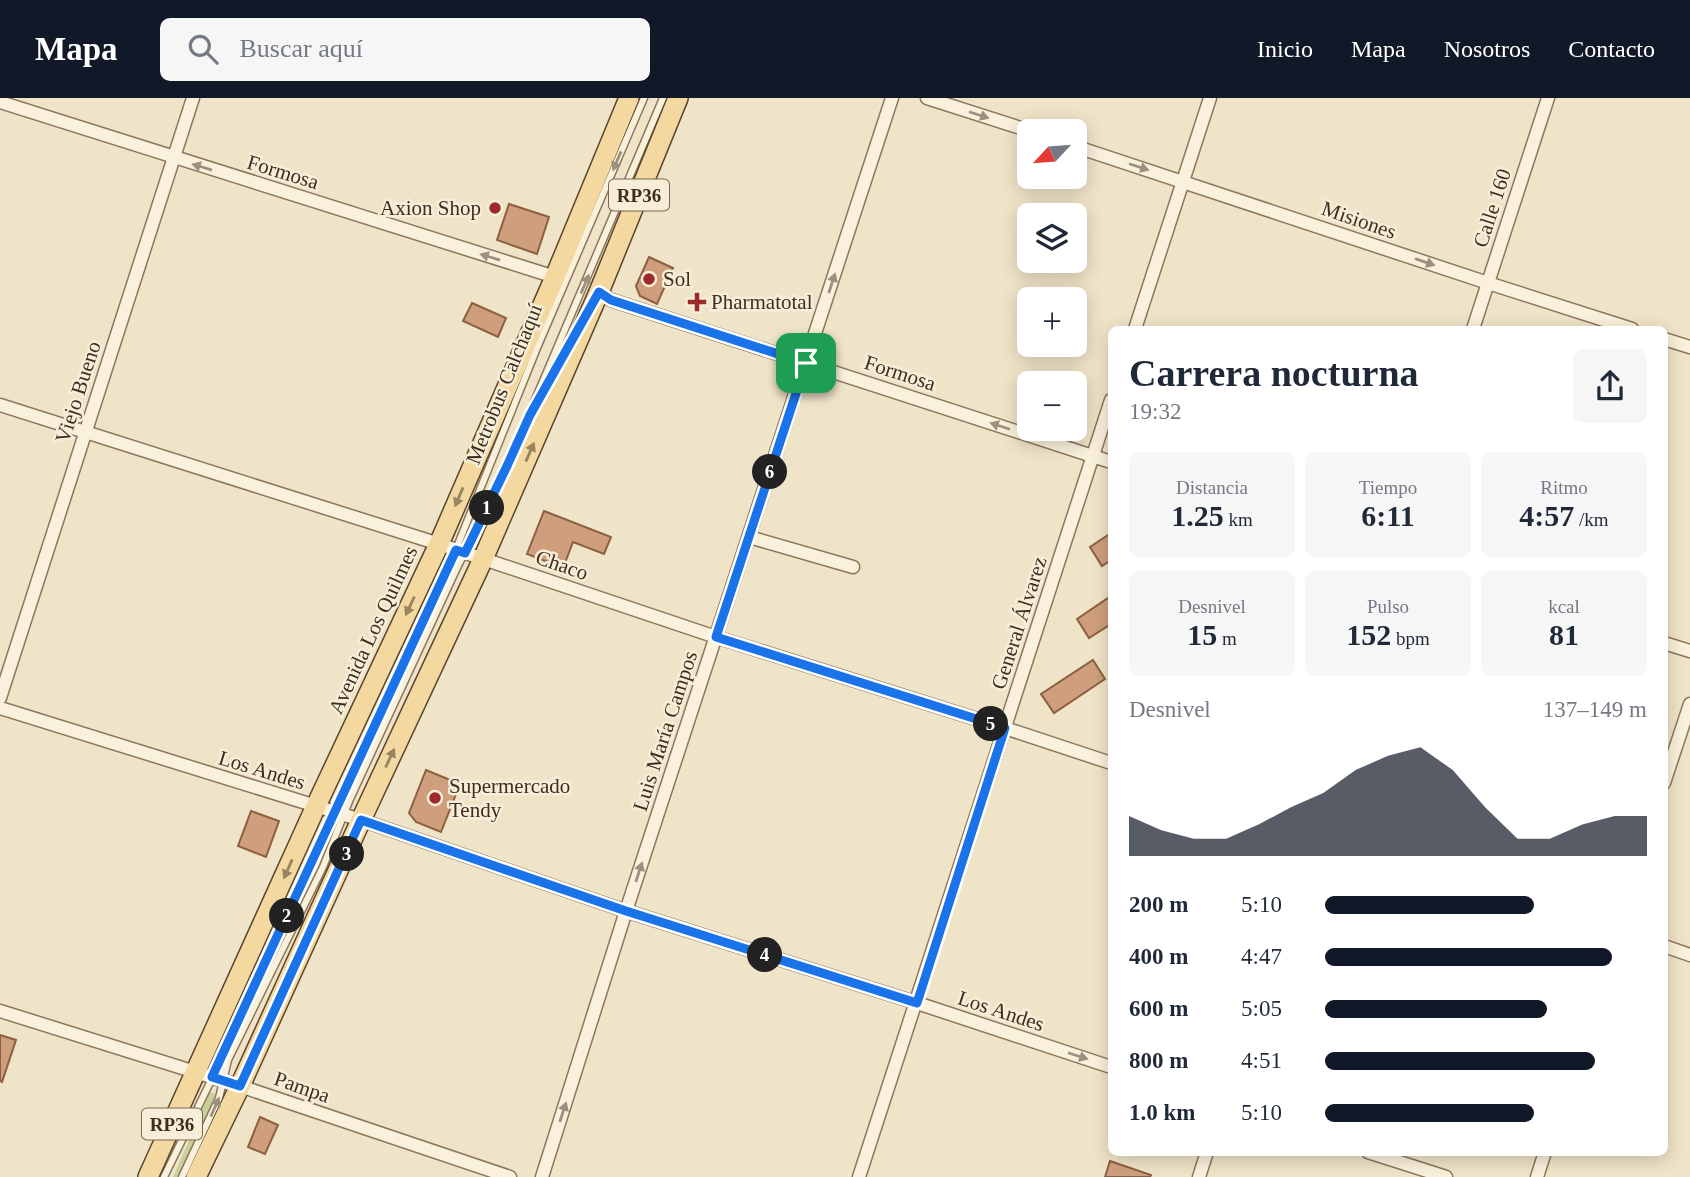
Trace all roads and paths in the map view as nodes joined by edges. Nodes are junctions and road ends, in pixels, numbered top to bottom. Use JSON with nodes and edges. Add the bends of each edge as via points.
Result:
{"nodes":[{"id":1,"x":193,"y":98,"type":"edge"},
{"id":2,"x":629,"y":98,"type":"edge"},
{"id":3,"x":644,"y":98,"type":"edge"},
{"id":4,"x":663,"y":98,"type":"edge"},
{"id":5,"x":678,"y":98,"type":"edge"},
{"id":6,"x":892,"y":98,"type":"edge"},
{"id":7,"x":927,"y":98,"type":"edge"},
{"id":8,"x":1210,"y":98,"type":"edge"},
{"id":9,"x":1548,"y":98,"type":"edge"},
{"id":10,"x":0,"y":102,"type":"edge"},
{"id":11,"x":1017,"y":127,"type":"edge"},
{"id":12,"x":1087,"y":150,"type":"edge"},
{"id":13,"x":174,"y":158,"type":"junction"},
{"id":14,"x":1183,"y":181,"type":"junction"},
{"id":15,"x":555,"y":277,"type":"junction"},
{"id":16,"x":1488,"y":284,"type":"junction"},
{"id":17,"x":599,"y":292,"type":"junction"},
{"id":18,"x":1136,"y":326,"type":"edge"},
{"id":19,"x":1474,"y":326,"type":"edge"},
{"id":20,"x":1622,"y":326,"type":"edge"},
{"id":21,"x":1668,"y":340,"type":"edge"},
{"id":22,"x":1690,"y":347,"type":"edge"},
{"id":23,"x":806,"y":363,"type":"junction"},
{"id":24,"x":0,"y":405,"type":"edge"},
{"id":25,"x":1108,"y":409,"type":"edge"},
{"id":26,"x":530,"y":415,"type":"junction"},
{"id":27,"x":85,"y":433,"type":"junction"},
{"id":28,"x":1093,"y":456,"type":"junction"},
{"id":29,"x":1108,"y":461,"type":"edge"},
{"id":30,"x":749,"y":537,"type":"junction"},
{"id":31,"x":461,"y":552,"type":"junction"},
{"id":32,"x":853,"y":567,"type":"dead end"},
{"id":33,"x":716,"y":637,"type":"junction"},
{"id":34,"x":1668,"y":644,"type":"edge"},
{"id":35,"x":1690,"y":651,"type":"edge"},
{"id":36,"x":0,"y":698,"type":"edge"},
{"id":37,"x":1690,"y":704,"type":"edge"},
{"id":38,"x":0,"y":708,"type":"edge"},
{"id":39,"x":1005,"y":728,"type":"junction"},
{"id":40,"x":1108,"y":762,"type":"edge"},
{"id":41,"x":1668,"y":771,"type":"edge"},
{"id":42,"x":339,"y":813,"type":"junction"},
{"id":43,"x":626,"y":911,"type":"junction"},
{"id":44,"x":1668,"y":947,"type":"edge"},
{"id":45,"x":1690,"y":954,"type":"edge"},
{"id":46,"x":917,"y":1003,"type":"junction"},
{"id":47,"x":0,"y":1011,"type":"edge"},
{"id":48,"x":1108,"y":1066,"type":"edge"},
{"id":49,"x":218,"y":1079,"type":"junction"},
{"id":50,"x":1206,"y":1156,"type":"edge"},
{"id":51,"x":1380,"y":1156,"type":"edge"},
{"id":52,"x":1544,"y":1156,"type":"edge"},
{"id":53,"x":148,"y":1177,"type":"edge"},
{"id":54,"x":164,"y":1177,"type":"edge"},
{"id":55,"x":182,"y":1177,"type":"edge"},
{"id":56,"x":196,"y":1177,"type":"edge"},
{"id":57,"x":510,"y":1177,"type":"edge"},
{"id":58,"x":542,"y":1177,"type":"edge"},
{"id":59,"x":859,"y":1177,"type":"edge"},
{"id":60,"x":1199,"y":1177,"type":"edge"},
{"id":61,"x":1446,"y":1177,"type":"edge"},
{"id":62,"x":1537,"y":1177,"type":"edge"}],
"edges":[{"from":1,"to":13,"type":"street","name":"Viejo Bueno"},
{"from":2,"to":15,"type":"main road","name":"Avenida Los Quilmes","number":"RP36"},
{"from":3,"to":31,"type":"lane","name":"Metrobus Calchaquí","one_way":true,"via":[[537,348]]},
{"from":26,"to":4,"type":"lane","name":"Metrobus Calchaquí","one_way":true},
{"from":5,"to":17,"type":"main road","name":"Avenida Los Quilmes","number":"RP36"},
{"from":23,"to":6,"type":"street","name":"Luis María Campos","one_way":true},
{"from":7,"to":11,"type":"street","one_way":true},
{"from":8,"to":14,"type":"street"},
{"from":9,"to":16,"type":"street","name":"Calle 160"},
{"from":10,"to":13,"type":"street","name":"Formosa"},
{"from":12,"to":14,"type":"street","name":"Misiones","one_way":true},
{"from":15,"to":13,"type":"street","name":"Formosa","one_way":true},
{"from":13,"to":27,"type":"street","name":"Viejo Bueno"},
{"from":14,"to":16,"type":"street","name":"Misiones","one_way":true},
{"from":14,"to":18,"type":"street"},
{"from":15,"to":31,"type":"main road","name":"Avenida Los Quilmes","number":"RP36","one_way":true},
{"from":16,"to":19,"type":"street","name":"Calle 160"},
{"from":16,"to":20,"type":"street","name":"Misiones"},
{"from":17,"to":23,"type":"street","name":"Formosa","via":[[611,300]]},
{"from":17,"to":26,"type":"lane","name":"Metrobus Calchaquí"},
{"from":31,"to":17,"type":"main road","name":"Avenida Los Quilmes","number":"RP36","one_way":true},
{"from":21,"to":22,"type":"street"},
{"from":28,"to":23,"type":"street","name":"Formosa","one_way":true},
{"from":23,"to":30,"type":"street","name":"Luis María Campos"},
{"from":24,"to":27,"type":"street","name":"Chaco"},
{"from":25,"to":28,"type":"street","name":"General Álvarez"},
{"from":26,"to":31,"type":"lane","name":"Metrobus Calchaquí"},
{"from":27,"to":31,"type":"street","name":"Chaco"},
{"from":27,"to":36,"type":"street","name":"Viejo Bueno"},
{"from":28,"to":29,"type":"street","name":"Formosa"},
{"from":28,"to":39,"type":"street","name":"General Álvarez"},
{"from":30,"to":32,"type":"street"},
{"from":30,"to":33,"type":"street","name":"Luis María Campos"},
{"from":31,"to":33,"type":"street","name":"Chaco"},
{"from":42,"to":31,"type":"main road","name":"Avenida Los Quilmes","number":"RP36","one_way":true},
{"from":31,"to":42,"type":"main road","name":"Avenida Los Quilmes","number":"RP36","one_way":true},
{"from":33,"to":39,"type":"street","name":"Chaco"},
{"from":43,"to":33,"type":"street","name":"Luis María Campos","one_way":true},
{"from":34,"to":35,"type":"street"},
{"from":37,"to":41,"type":"street"},
{"from":38,"to":42,"type":"street","name":"Los Andes"},
{"from":39,"to":40,"type":"street","name":"Chaco"},
{"from":39,"to":46,"type":"street","name":"General Álvarez"},
{"from":42,"to":43,"type":"street","name":"Los Andes"},
{"from":42,"to":49,"type":"main road","name":"Avenida Los Quilmes","number":"RP36"},
{"from":42,"to":49,"type":"main road","name":"Avenida Los Quilmes","number":"RP36","one_way":true},
{"from":43,"to":46,"type":"street","name":"Los Andes"},
{"from":58,"to":43,"type":"street","name":"Luis María Campos","one_way":true},
{"from":44,"to":45,"type":"street"},
{"from":46,"to":48,"type":"street","name":"Los Andes","one_way":true},
{"from":46,"to":59,"type":"street","name":"General Álvarez"},
{"from":47,"to":49,"type":"street","name":"Pampa"},
{"from":49,"to":53,"type":"main road","name":"Avenida Los Quilmes","number":"RP36"},
{"from":49,"to":54,"type":"lane"},
{"from":55,"to":49,"type":"lane","one_way":true,"via":[[219,1098]]},
{"from":49,"to":56,"type":"main road","name":"Avenida Los Quilmes","number":"RP36"},
{"from":49,"to":57,"type":"street","name":"Pampa"},
{"from":50,"to":60,"type":"street"},
{"from":51,"to":61,"type":"street"},
{"from":52,"to":62,"type":"street"}]}
